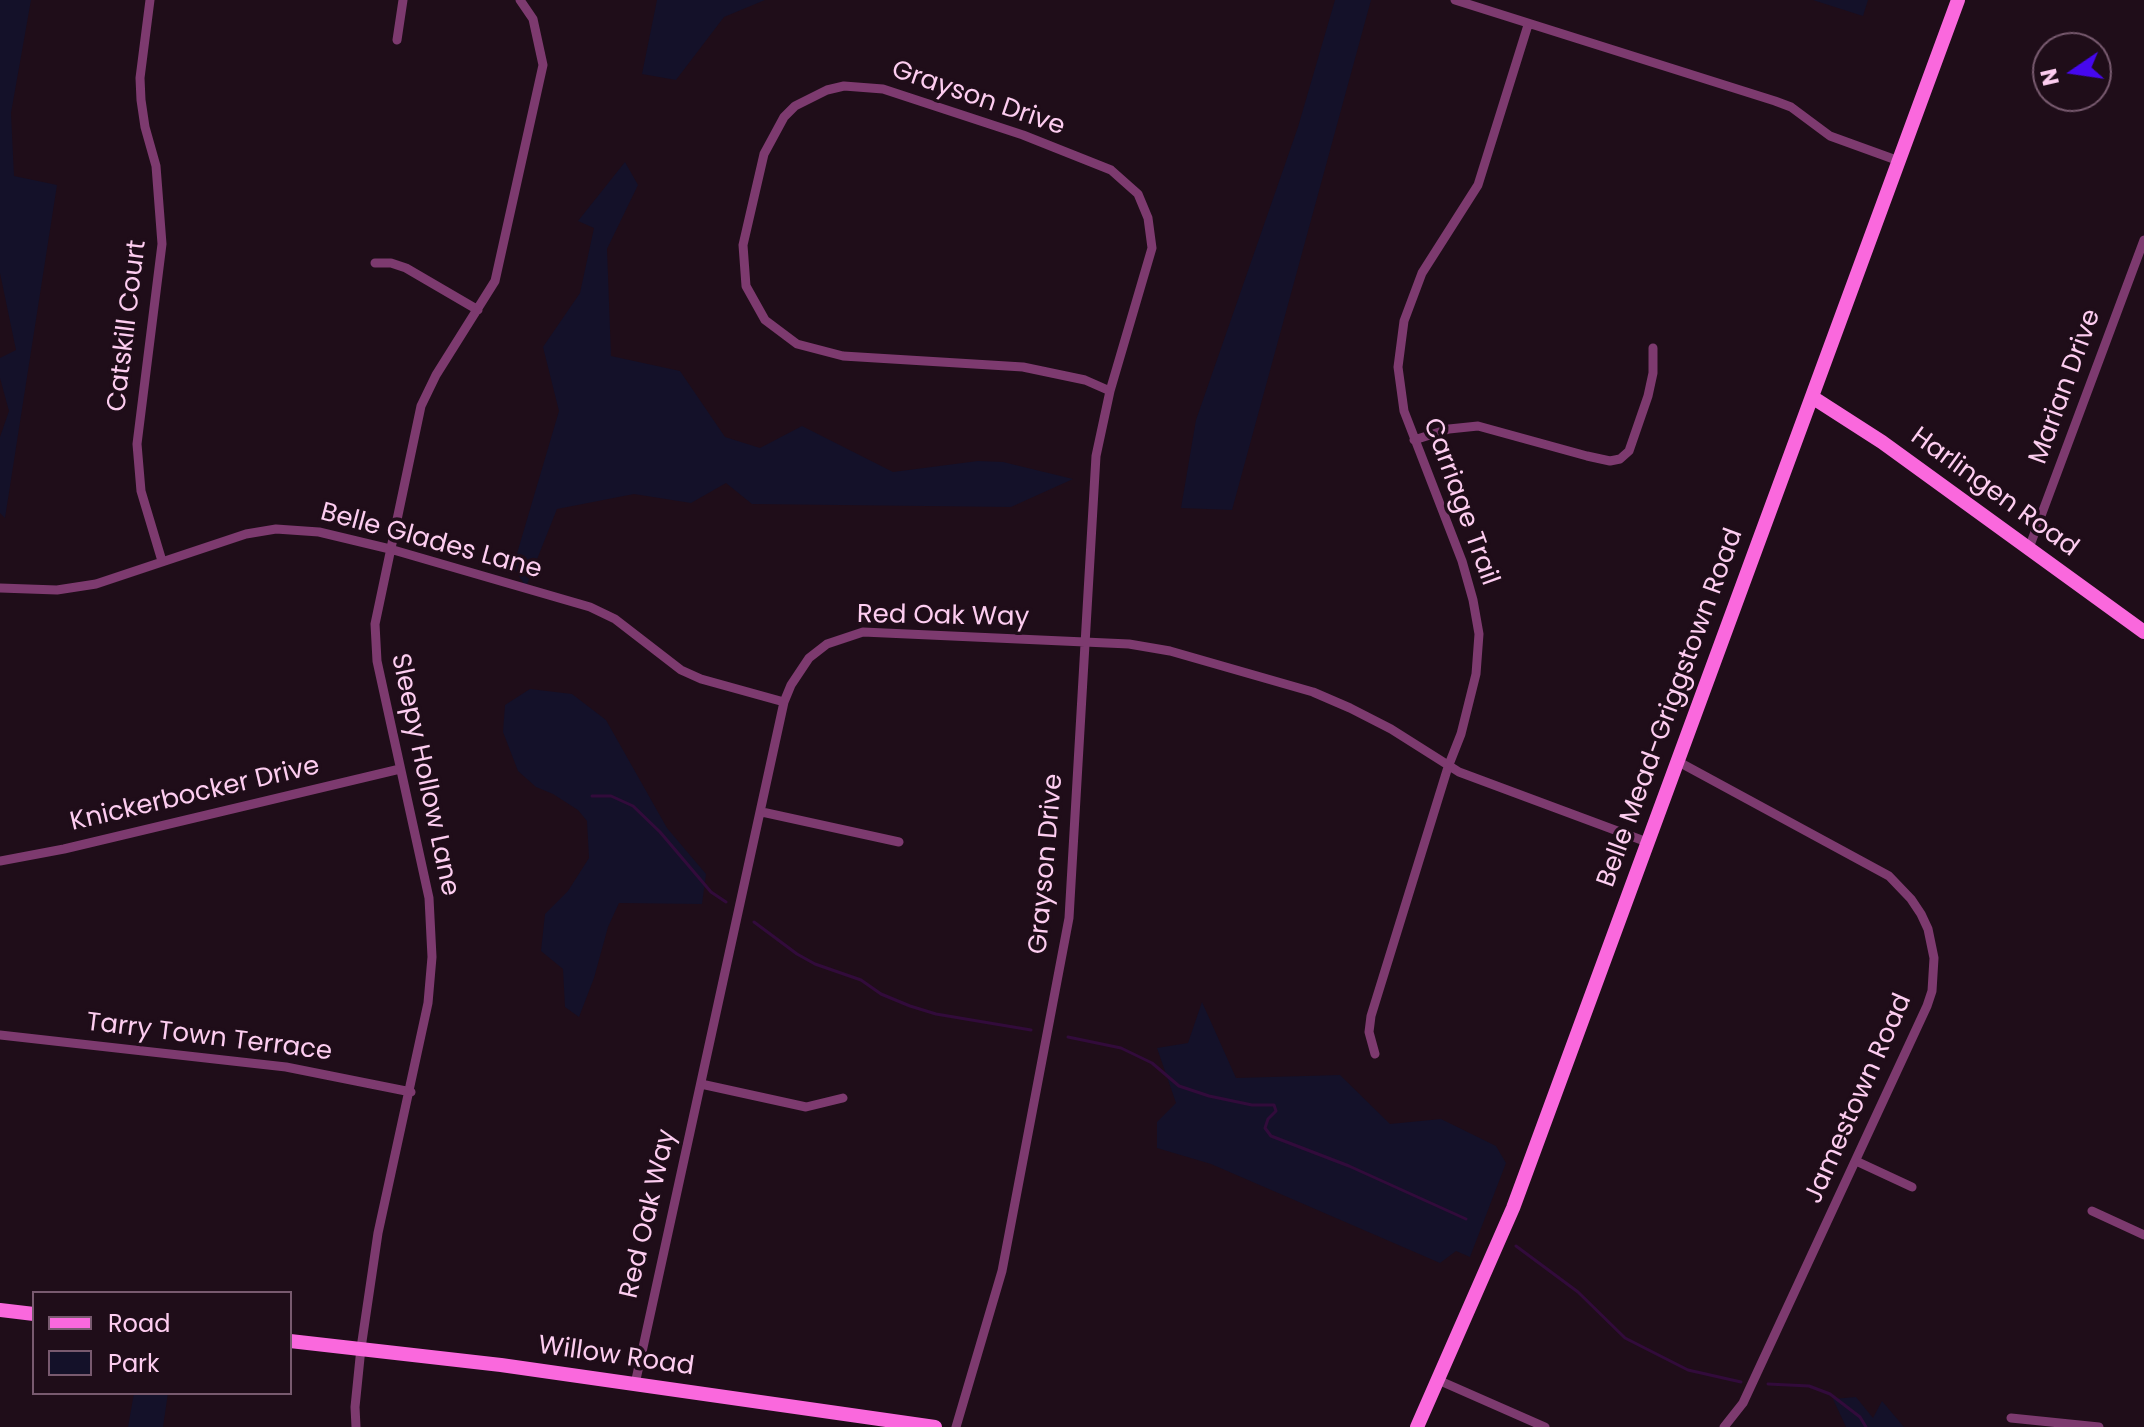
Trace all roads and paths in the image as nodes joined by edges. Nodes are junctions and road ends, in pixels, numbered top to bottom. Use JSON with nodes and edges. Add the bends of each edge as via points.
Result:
{"nodes":[{"id":1,"x":150,"y":0,"type":"edge"},
{"id":2,"x":403,"y":0,"type":"edge"},
{"id":3,"x":520,"y":0,"type":"edge"},
{"id":4,"x":1455,"y":0,"type":"edge"},
{"id":5,"x":1958,"y":0,"type":"edge"},
{"id":6,"x":1528,"y":25,"type":"junction"},
{"id":7,"x":397,"y":40,"type":"dead end"},
{"id":8,"x":1899,"y":161,"type":"junction"},
{"id":9,"x":2144,"y":240,"type":"edge"},
{"id":10,"x":375,"y":263,"type":"dead end"},
{"id":11,"x":478,"y":310,"type":"junction"},
{"id":12,"x":1653,"y":348,"type":"dead end"},
{"id":13,"x":1110,"y":391,"type":"junction"},
{"id":14,"x":1812,"y":397,"type":"junction"},
{"id":15,"x":1414,"y":440,"type":"junction"},
{"id":16,"x":2029,"y":548,"type":"junction"},
{"id":17,"x":390,"y":549,"type":"junction"},
{"id":18,"x":162,"y":561,"type":"junction"},
{"id":19,"x":0,"y":588,"type":"edge"},
{"id":20,"x":2144,"y":632,"type":"edge"},
{"id":21,"x":1085,"y":642,"type":"junction"},
{"id":22,"x":784,"y":702,"type":"junction"},
{"id":23,"x":1677,"y":761,"type":"junction"},
{"id":24,"x":1448,"y":767,"type":"junction"},
{"id":25,"x":400,"y":769,"type":"junction"},
{"id":26,"x":762,"y":812,"type":"junction"},
{"id":27,"x":899,"y":842,"type":"dead end"},
{"id":28,"x":1647,"y":842,"type":"junction"},
{"id":29,"x":0,"y":861,"type":"edge"},
{"id":30,"x":0,"y":1035,"type":"edge"},
{"id":31,"x":1375,"y":1054,"type":"dead end"},
{"id":32,"x":701,"y":1084,"type":"junction"},
{"id":33,"x":411,"y":1092,"type":"junction"},
{"id":34,"x":843,"y":1098,"type":"dead end"},
{"id":35,"x":1856,"y":1161,"type":"junction"},
{"id":36,"x":1912,"y":1187,"type":"dead end"},
{"id":37,"x":2092,"y":1211,"type":"dead end"},
{"id":38,"x":2144,"y":1235,"type":"edge"},
{"id":39,"x":0,"y":1310,"type":"edge"},
{"id":40,"x":32,"y":1314,"type":"edge"},
{"id":41,"x":292,"y":1341,"type":"edge"},
{"id":42,"x":361,"y":1348,"type":"junction"},
{"id":43,"x":1438,"y":1380,"type":"junction"},
{"id":44,"x":635,"y":1384,"type":"junction"},
{"id":45,"x":2011,"y":1418,"type":"dead end"},
{"id":46,"x":356,"y":1427,"type":"edge"},
{"id":47,"x":935,"y":1427,"type":"edge"},
{"id":48,"x":956,"y":1427,"type":"edge"},
{"id":49,"x":1417,"y":1427,"type":"edge"},
{"id":50,"x":1545,"y":1427,"type":"edge"},
{"id":51,"x":1724,"y":1427,"type":"edge"},
{"id":52,"x":2099,"y":1427,"type":"edge"}],
"edges":[{"from":1,"to":18,"type":"street","name":"Catskill Court","via":[[141,100],[156,166],[162,244],[137,444],[141,491]]},
{"from":2,"to":7,"type":"street"},
{"from":3,"to":11,"type":"street","name":"Sleepy Hollow Lane","via":[[533,19],[543,65],[495,281]]},
{"from":4,"to":6,"type":"street"},
{"from":5,"to":8,"type":"street","name":"Belle Mead-Griggstown Road"},
{"from":6,"to":8,"type":"street","via":[[1775,101],[1830,136]]},
{"from":6,"to":15,"type":"street","name":"Carriage Trail","via":[[1478,185],[1422,273],[1404,321],[1398,381]]},
{"from":8,"to":14,"type":"street","name":"Belle Mead-Griggstown Road"},
{"from":9,"to":16,"type":"street","name":"Marian Drive"},
{"from":10,"to":11,"type":"street","via":[[406,268]]},
{"from":11,"to":17,"type":"street","name":"Sleepy Hollow Lane","via":[[421,406]]},
{"from":12,"to":15,"type":"street","via":[[1648,396],[1629,451],[1620,459],[1587,456],[1478,426]]},
{"from":13,"to":13,"type":"street","name":"Grayson Drive","via":[[1152,248],[1142,201],[1120,176],[1023,135],[870,86],[827,90],[784,117],[764,154],[743,245],[746,286],[765,320],[781,334],[812,350],[843,356],[1023,367]]},
{"from":13,"to":21,"type":"street","name":"Grayson Drive","via":[[1096,456]]},
{"from":14,"to":16,"type":"street","name":"Harlingen Road"},
{"from":14,"to":23,"type":"street","name":"Belle Mead-Griggstown Road"},
{"from":15,"to":24,"type":"street","name":"Carriage Trail","via":[[1462,561],[1479,634],[1476,674]]},
{"from":16,"to":20,"type":"street","name":"Harlingen Road"},
{"from":17,"to":18,"type":"street","name":"Belle Glades Lane","via":[[319,532],[276,529]]},
{"from":17,"to":22,"type":"street","name":"Belle Glades Lane","via":[[590,607],[615,619],[681,670]]},
{"from":17,"to":25,"type":"street","name":"Sleepy Hollow Lane","via":[[375,638]]},
{"from":18,"to":19,"type":"street","name":"Belle Glades Lane","via":[[96,584],[57,590]]},
{"from":21,"to":22,"type":"street","name":"Red Oak Way","via":[[853,634],[809,658]]},
{"from":21,"to":24,"type":"street","name":"Red Oak Way","via":[[1170,651],[1313,692],[1391,729]]},
{"from":21,"to":48,"type":"street","name":"Grayson Drive","via":[[1069,918],[1002,1271]]},
{"from":22,"to":26,"type":"street","name":"Red Oak Way"},
{"from":23,"to":28,"type":"street","name":"Belle Mead-Griggstown Road"},
{"from":23,"to":35,"type":"street","name":"Jamestown Road","via":[[1876,867],[1902,887],[1928,929],[1934,974],[1927,1006]]},
{"from":24,"to":28,"type":"street","name":"Red Oak Way"},
{"from":24,"to":31,"type":"street","name":"Carriage Trail","via":[[1371,1016]]},
{"from":25,"to":29,"type":"street","name":"Knickerbocker Drive"},
{"from":25,"to":33,"type":"street","name":"Sleepy Hollow Lane","via":[[431,926],[428,1003]]},
{"from":26,"to":27,"type":"street"},
{"from":26,"to":32,"type":"street","name":"Red Oak Way"},
{"from":28,"to":43,"type":"street","name":"Belle Mead-Griggstown Road","via":[[1509,1218]]},
{"from":30,"to":33,"type":"street","name":"Tarry Town Terrace","via":[[286,1067]]},
{"from":32,"to":34,"type":"street","via":[[806,1107]]},
{"from":32,"to":44,"type":"street","name":"Red Oak Way"},
{"from":33,"to":42,"type":"street","name":"Sleepy Hollow Lane","via":[[378,1233]]},
{"from":35,"to":36,"type":"street"},
{"from":35,"to":51,"type":"street","name":"Jamestown Road","via":[[1743,1403]]},
{"from":37,"to":38,"type":"street"},
{"from":39,"to":40,"type":"street"},
{"from":41,"to":42,"type":"street","name":"Willow Road"},
{"from":42,"to":44,"type":"street","name":"Willow Road"},
{"from":42,"to":46,"type":"street","name":"Sleepy Hollow Lane"},
{"from":43,"to":49,"type":"street","name":"Belle Mead-Griggstown Road"},
{"from":43,"to":50,"type":"street"},
{"from":44,"to":47,"type":"street","name":"Willow Road"},
{"from":45,"to":52,"type":"street"}]}
